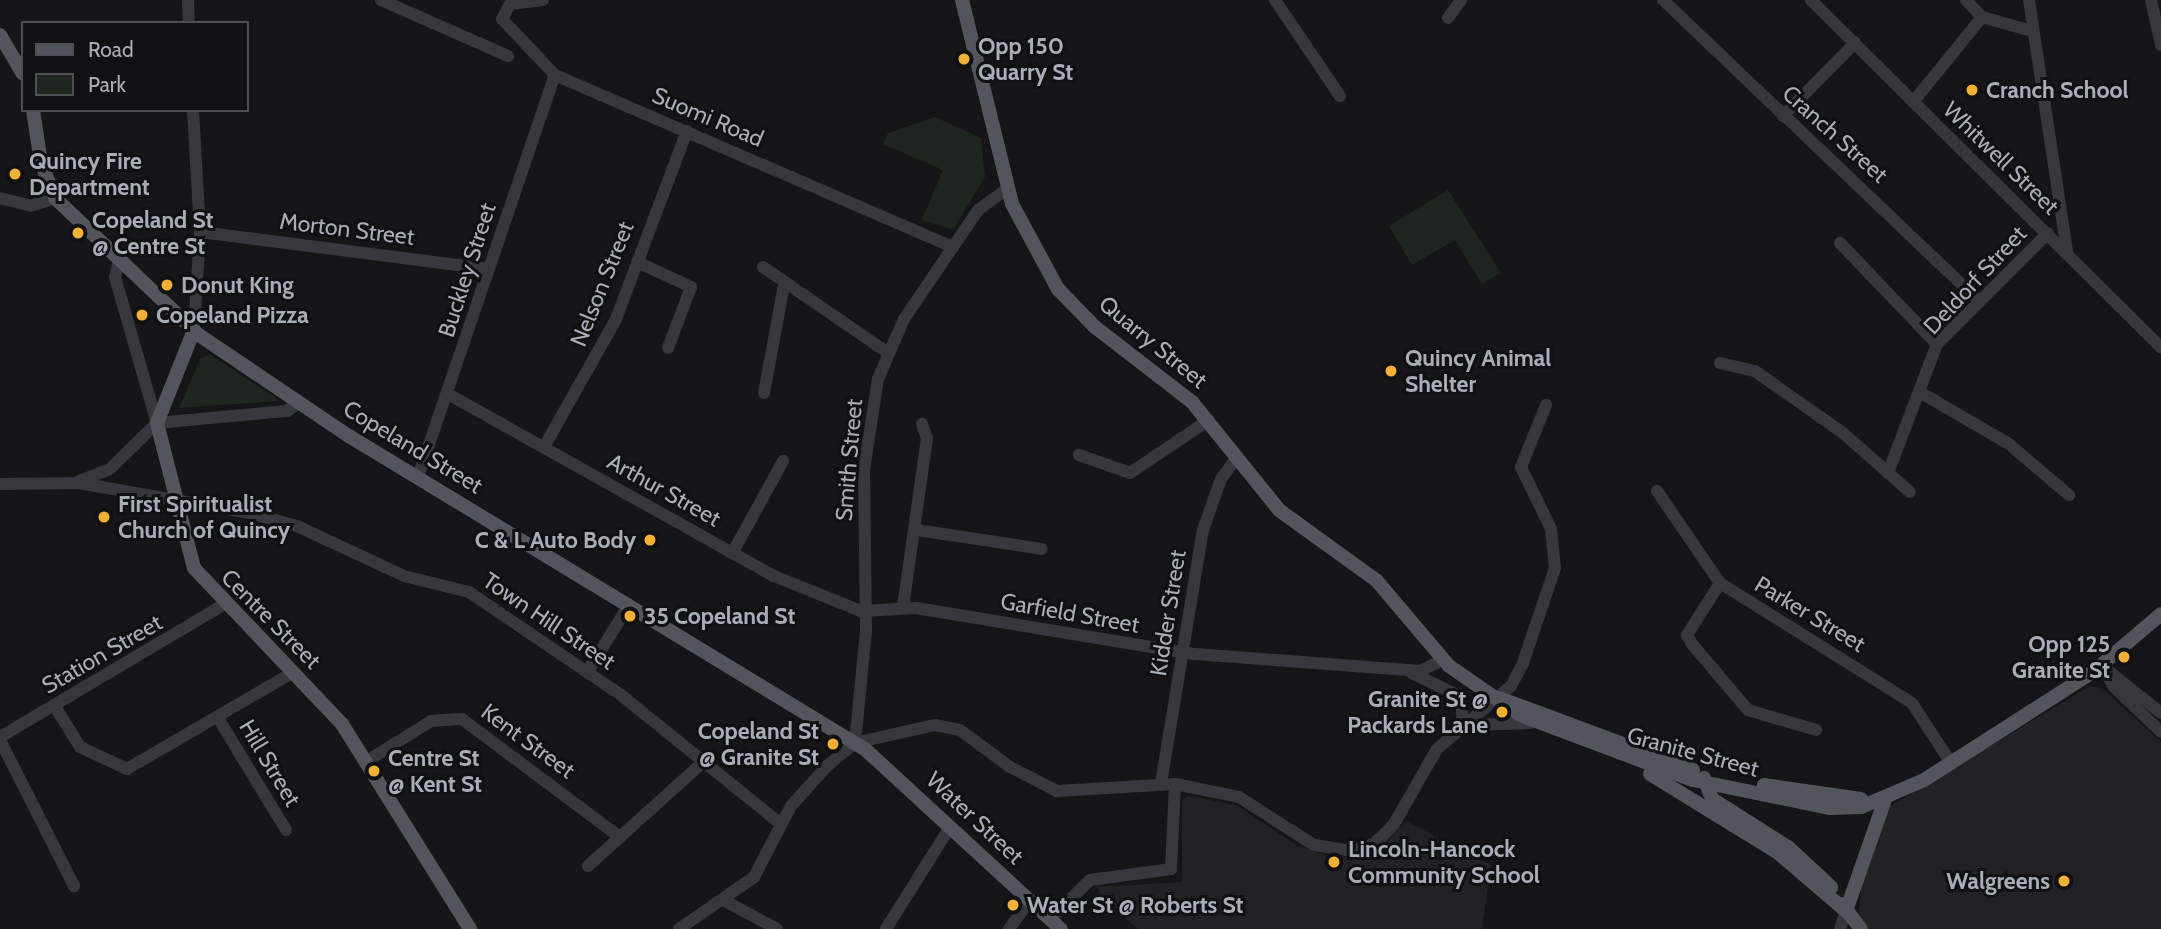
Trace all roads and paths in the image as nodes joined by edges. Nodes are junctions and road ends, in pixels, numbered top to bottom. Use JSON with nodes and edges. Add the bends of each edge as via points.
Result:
{"nodes":[{"id":1,"x":188,"y":0,"type":"edge"},
{"id":2,"x":381,"y":0,"type":"edge"},
{"id":3,"x":962,"y":0,"type":"edge"},
{"id":4,"x":1275,"y":0,"type":"edge"},
{"id":5,"x":1461,"y":0,"type":"edge"},
{"id":6,"x":1663,"y":0,"type":"edge"},
{"id":7,"x":1811,"y":0,"type":"edge"},
{"id":8,"x":1966,"y":0,"type":"edge"},
{"id":9,"x":2029,"y":0,"type":"edge"},
{"id":10,"x":2151,"y":0,"type":"edge"},
{"id":11,"x":537,"y":3,"type":"edge"},
{"id":12,"x":1448,"y":18,"type":"dead end"},
{"id":13,"x":1982,"y":18,"type":"junction"},
{"id":14,"x":189,"y":21,"type":"edge"},
{"id":15,"x":2159,"y":26,"type":"edge"},
{"id":16,"x":2032,"y":31,"type":"junction"},
{"id":17,"x":0,"y":35,"type":"edge"},
{"id":18,"x":1855,"y":43,"type":"junction"},
{"id":19,"x":2161,"y":45,"type":"edge"},
{"id":20,"x":508,"y":56,"type":"dead end"},
{"id":21,"x":21,"y":71,"type":"edge"},
{"id":22,"x":555,"y":75,"type":"junction"},
{"id":23,"x":1340,"y":96,"type":"dead end"},
{"id":24,"x":1913,"y":102,"type":"junction"},
{"id":25,"x":33,"y":112,"type":"edge"},
{"id":26,"x":193,"y":112,"type":"edge"},
{"id":27,"x":1783,"y":116,"type":"junction"},
{"id":28,"x":687,"y":131,"type":"junction"},
{"id":29,"x":1007,"y":188,"type":"junction"},
{"id":30,"x":0,"y":198,"type":"edge"},
{"id":31,"x":55,"y":198,"type":"junction"},
{"id":32,"x":200,"y":232,"type":"junction"},
{"id":33,"x":2048,"y":233,"type":"junction"},
{"id":34,"x":1840,"y":243,"type":"dead end"},
{"id":35,"x":953,"y":247,"type":"junction"},
{"id":36,"x":2067,"y":253,"type":"junction"},
{"id":37,"x":119,"y":261,"type":"junction"},
{"id":38,"x":637,"y":262,"type":"junction"},
{"id":39,"x":763,"y":267,"type":"dead end"},
{"id":40,"x":489,"y":270,"type":"junction"},
{"id":41,"x":784,"y":285,"type":"junction"},
{"id":42,"x":1978,"y":300,"type":"junction"},
{"id":43,"x":194,"y":330,"type":"junction"},
{"id":44,"x":1937,"y":344,"type":"junction"},
{"id":45,"x":2161,"y":346,"type":"edge"},
{"id":46,"x":668,"y":348,"type":"dead end"},
{"id":47,"x":888,"y":353,"type":"junction"},
{"id":48,"x":1720,"y":363,"type":"dead end"},
{"id":49,"x":764,"y":393,"type":"dead end"},
{"id":50,"x":448,"y":394,"type":"junction"},
{"id":51,"x":1923,"y":394,"type":"junction"},
{"id":52,"x":299,"y":403,"type":"junction"},
{"id":53,"x":1546,"y":405,"type":"dead end"},
{"id":54,"x":1209,"y":420,"type":"junction"},
{"id":55,"x":157,"y":423,"type":"junction"},
{"id":56,"x":922,"y":424,"type":"dead end"},
{"id":57,"x":544,"y":447,"type":"junction"},
{"id":58,"x":1079,"y":455,"type":"dead end"},
{"id":59,"x":1237,"y":457,"type":"junction"},
{"id":60,"x":783,"y":461,"type":"dead end"},
{"id":61,"x":1888,"y":473,"type":"junction"},
{"id":62,"x":418,"y":477,"type":"junction"},
{"id":63,"x":68,"y":482,"type":"junction"},
{"id":64,"x":0,"y":484,"type":"edge"},
{"id":65,"x":1657,"y":491,"type":"dead end"},
{"id":66,"x":1910,"y":492,"type":"dead end"},
{"id":67,"x":2069,"y":495,"type":"dead end"},
{"id":68,"x":177,"y":504,"type":"junction"},
{"id":69,"x":917,"y":530,"type":"junction"},
{"id":70,"x":1042,"y":549,"type":"dead end"},
{"id":71,"x":733,"y":552,"type":"junction"},
{"id":72,"x":1720,"y":583,"type":"junction"},
{"id":73,"x":223,"y":605,"type":"junction"},
{"id":74,"x":629,"y":605,"type":"junction"},
{"id":75,"x":903,"y":607,"type":"junction"},
{"id":76,"x":866,"y":612,"type":"junction"},
{"id":77,"x":2161,"y":614,"type":"edge"},
{"id":78,"x":1183,"y":653,"type":"junction"},
{"id":79,"x":1443,"y":660,"type":"junction"},
{"id":80,"x":2102,"y":666,"type":"junction"},
{"id":81,"x":1398,"y":670,"type":"junction"},
{"id":82,"x":587,"y":671,"type":"junction"},
{"id":83,"x":292,"y":673,"type":"junction"},
{"id":84,"x":1498,"y":698,"type":"junction"},
{"id":85,"x":54,"y":705,"type":"junction"},
{"id":86,"x":2161,"y":713,"type":"edge"},
{"id":87,"x":218,"y":718,"type":"junction"},
{"id":88,"x":1544,"y":726,"type":"junction"},
{"id":89,"x":1463,"y":729,"type":"junction"},
{"id":90,"x":1816,"y":730,"type":"dead end"},
{"id":91,"x":2161,"y":732,"type":"edge"},
{"id":92,"x":0,"y":739,"type":"edge"},
{"id":93,"x":855,"y":743,"type":"junction"},
{"id":94,"x":1607,"y":752,"type":"junction"},
{"id":95,"x":367,"y":761,"type":"junction"},
{"id":96,"x":1951,"y":763,"type":"junction"},
{"id":97,"x":702,"y":764,"type":"junction"},
{"id":98,"x":1695,"y":771,"type":"junction"},
{"id":99,"x":1168,"y":783,"type":"junction"},
{"id":100,"x":1705,"y":783,"type":"junction"},
{"id":101,"x":1886,"y":797,"type":"junction"},
{"id":102,"x":781,"y":824,"type":"junction"},
{"id":103,"x":950,"y":827,"type":"junction"},
{"id":104,"x":286,"y":830,"type":"dead end"},
{"id":105,"x":620,"y":837,"type":"junction"},
{"id":106,"x":588,"y":866,"type":"dead end"},
{"id":107,"x":74,"y":886,"type":"dead end"},
{"id":108,"x":1030,"y":900,"type":"junction"},
{"id":109,"x":723,"y":901,"type":"junction"},
{"id":110,"x":1846,"y":911,"type":"junction"},
{"id":111,"x":1056,"y":924,"type":"edge"},
{"id":112,"x":470,"y":929,"type":"edge"},
{"id":113,"x":679,"y":929,"type":"edge"},
{"id":114,"x":777,"y":929,"type":"edge"},
{"id":115,"x":886,"y":929,"type":"edge"},
{"id":116,"x":1009,"y":929,"type":"edge"},
{"id":117,"x":1840,"y":929,"type":"edge"},
{"id":118,"x":1861,"y":929,"type":"edge"}],
"edges":[{"from":1,"to":14,"type":"street"},
{"from":2,"to":20,"type":"street"},
{"from":3,"to":29,"type":"main road","name":"Quarry Street"},
{"from":4,"to":23,"type":"street"},
{"from":5,"to":12,"type":"street"},
{"from":6,"to":27,"type":"street","name":"Cranch Street"},
{"from":7,"to":18,"type":"street","name":"Whitwell Street"},
{"from":8,"to":13,"type":"street"},
{"from":9,"to":16,"type":"street"},
{"from":10,"to":15,"type":"street"},
{"from":11,"to":22,"type":"street","name":"Suomi Road","via":[[510,4],[502,19]]},
{"from":13,"to":16,"type":"street"},
{"from":13,"to":24,"type":"street"},
{"from":15,"to":19,"type":"street"},
{"from":16,"to":36,"type":"street"},
{"from":17,"to":21,"type":"main road"},
{"from":18,"to":24,"type":"street","name":"Whitwell Street"},
{"from":18,"to":27,"type":"street"},
{"from":22,"to":28,"type":"street","name":"Suomi Road"},
{"from":22,"to":40,"type":"street","name":"Buckley Street"},
{"from":24,"to":33,"type":"street","name":"Whitwell Street"},
{"from":25,"to":31,"type":"main road","name":"Copeland Street","via":[[41,163]]},
{"from":26,"to":32,"type":"street"},
{"from":27,"to":42,"type":"street","name":"Cranch Street"},
{"from":28,"to":35,"type":"street","name":"Suomi Road"},
{"from":28,"to":38,"type":"street","name":"Nelson Street"},
{"from":29,"to":35,"type":"street","name":"Smith Street","via":[[984,202]]},
{"from":29,"to":54,"type":"main road","name":"Quarry Street","via":[[1029,244],[1070,303]]},
{"from":30,"to":31,"type":"street","via":[[31,206]]},
{"from":31,"to":37,"type":"main road","name":"Copeland Street"},
{"from":32,"to":40,"type":"street","name":"Morton Street"},
{"from":32,"to":43,"type":"street"},
{"from":33,"to":36,"type":"street","name":"Whitwell Street"},
{"from":33,"to":42,"type":"street","name":"Deldorf Street"},
{"from":34,"to":44,"type":"street"},
{"from":35,"to":47,"type":"street","name":"Smith Street"},
{"from":36,"to":45,"type":"street","name":"Whitwell Street"},
{"from":37,"to":43,"type":"main road","name":"Copeland Street"},
{"from":37,"to":55,"type":"street","name":"Centre Street","via":[[115,276]]},
{"from":38,"to":46,"type":"street","via":[[691,287]]},
{"from":38,"to":57,"type":"street","name":"Nelson Street","via":[[616,319]]},
{"from":39,"to":41,"type":"street"},
{"from":40,"to":50,"type":"street","name":"Buckley Street"},
{"from":41,"to":47,"type":"street"},
{"from":41,"to":49,"type":"street"},
{"from":42,"to":44,"type":"street","name":"Deldorf Street"},
{"from":43,"to":52,"type":"main road","name":"Copeland Street"},
{"from":43,"to":55,"type":"main road"},
{"from":44,"to":51,"type":"street","name":"Deldorf Street"},
{"from":47,"to":76,"type":"street","name":"Smith Street","via":[[874,396],[864,470]]},
{"from":48,"to":61,"type":"street","via":[[1755,371]]},
{"from":50,"to":57,"type":"street","name":"Arthur Street"},
{"from":50,"to":62,"type":"street","name":"Buckley Street"},
{"from":51,"to":61,"type":"street","name":"Deldorf Street"},
{"from":51,"to":67,"type":"street","via":[[2009,444]]},
{"from":52,"to":55,"type":"street","via":[[287,411]]},
{"from":52,"to":62,"type":"main road","name":"Copeland Street"},
{"from":53,"to":84,"type":"street","via":[[1521,467],[1551,529],[1554,574],[1517,678]]},
{"from":54,"to":58,"type":"street","via":[[1129,473]]},
{"from":54,"to":59,"type":"main road","name":"Quarry Street"},
{"from":55,"to":63,"type":"street","via":[[104,472]]},
{"from":55,"to":68,"type":"main road","name":"Centre Street"},
{"from":56,"to":69,"type":"street","via":[[927,439]]},
{"from":57,"to":71,"type":"street","name":"Arthur Street"},
{"from":59,"to":78,"type":"street","name":"Kidder Street","via":[[1205,520]]},
{"from":59,"to":79,"type":"main road","name":"Quarry Street","via":[[1279,510],[1389,593]]},
{"from":60,"to":71,"type":"street"},
{"from":61,"to":66,"type":"street"},
{"from":62,"to":74,"type":"main road","name":"Copeland Street"},
{"from":63,"to":64,"type":"street"},
{"from":63,"to":68,"type":"street","name":"Town Hill Street"},
{"from":65,"to":72,"type":"street","name":"Parker Street"},
{"from":68,"to":73,"type":"main road","name":"Centre Street","via":[[194,568]]},
{"from":68,"to":82,"type":"street","name":"Town Hill Street","via":[[288,522],[404,576],[463,589]]},
{"from":69,"to":70,"type":"street"},
{"from":69,"to":75,"type":"street"},
{"from":71,"to":76,"type":"street","name":"Arthur Street","via":[[780,579]]},
{"from":72,"to":90,"type":"street","via":[[1687,635],[1692,644],[1748,710]]},
{"from":72,"to":96,"type":"street","name":"Parker Street","via":[[1912,703]]},
{"from":73,"to":83,"type":"main road","name":"Centre Street"},
{"from":73,"to":85,"type":"street","name":"Station Street"},
{"from":74,"to":82,"type":"street"},
{"from":74,"to":93,"type":"main road","name":"Copeland Street"},
{"from":75,"to":76,"type":"street","name":"Garfield Street"},
{"from":75,"to":78,"type":"street","name":"Garfield Street"},
{"from":76,"to":93,"type":"street"},
{"from":77,"to":80,"type":"main road","name":"Granite Street"},
{"from":78,"to":81,"type":"street","name":"Garfield Street"},
{"from":78,"to":99,"type":"street","name":"Kidder Street"},
{"from":79,"to":81,"type":"street","name":"Garfield Street","via":[[1424,670]]},
{"from":79,"to":84,"type":"main road","name":"Quarry Street"},
{"from":80,"to":86,"type":"street"},
{"from":80,"to":91,"type":"street","via":[[2114,687]]},
{"from":80,"to":96,"type":"main road","name":"Granite Street"},
{"from":81,"to":89,"type":"street","name":"Garfield Street","via":[[1458,694],[1466,709]]},
{"from":82,"to":97,"type":"street","name":"Town Hill Street"},
{"from":83,"to":87,"type":"street"},
{"from":83,"to":95,"type":"main road","name":"Centre Street"},
{"from":84,"to":88,"type":"main road","name":"Granite Street"},
{"from":84,"to":89,"type":"street"},
{"from":84,"to":98,"type":"main road","name":"Granite Street"},
{"from":85,"to":87,"type":"street","via":[[80,747],[127,769]]},
{"from":85,"to":92,"type":"street","name":"Station Street"},
{"from":87,"to":104,"type":"street","name":"Hill Street"},
{"from":88,"to":89,"type":"street","via":[[1498,720]]},
{"from":88,"to":94,"type":"main road","name":"Granite Street"},
{"from":89,"to":99,"type":"street","via":[[1430,758],[1391,828],[1357,850],[1314,845],[1239,797]]},
{"from":92,"to":107,"type":"street"},
{"from":93,"to":99,"type":"street","via":[[945,725],[1057,791]]},
{"from":93,"to":102,"type":"street","via":[[806,786]]},
{"from":93,"to":103,"type":"main road","name":"Water Street"},
{"from":94,"to":100,"type":"main road","name":"Granite Street"},
{"from":94,"to":110,"type":"main road","via":[[1767,845]]},
{"from":95,"to":105,"type":"street","name":"Kent Street","via":[[430,721],[462,719]]},
{"from":95,"to":112,"type":"main road","name":"Centre Street"},
{"from":96,"to":101,"type":"main road","name":"Granite Street"},
{"from":97,"to":102,"type":"street","name":"Town Hill Street"},
{"from":97,"to":105,"type":"street"},
{"from":98,"to":100,"type":"main road"},
{"from":98,"to":101,"type":"main road","name":"Granite Street","via":[[1829,798]]},
{"from":99,"to":111,"type":"street","name":"Kidder Street","via":[[1171,869],[1090,880]]},
{"from":100,"to":101,"type":"main road","name":"Granite Street","via":[[1837,809]]},
{"from":100,"to":110,"type":"main road","via":[[1712,799],[1811,866]]},
{"from":101,"to":110,"type":"main road"},
{"from":102,"to":109,"type":"street","via":[[759,871]]},
{"from":103,"to":108,"type":"main road","name":"Water Street"},
{"from":103,"to":115,"type":"street"},
{"from":105,"to":106,"type":"street"},
{"from":108,"to":111,"type":"main road","name":"Water Street"},
{"from":108,"to":116,"type":"street"},
{"from":109,"to":113,"type":"street"},
{"from":109,"to":114,"type":"street"},
{"from":110,"to":117,"type":"street"},
{"from":110,"to":118,"type":"main road"}]}
